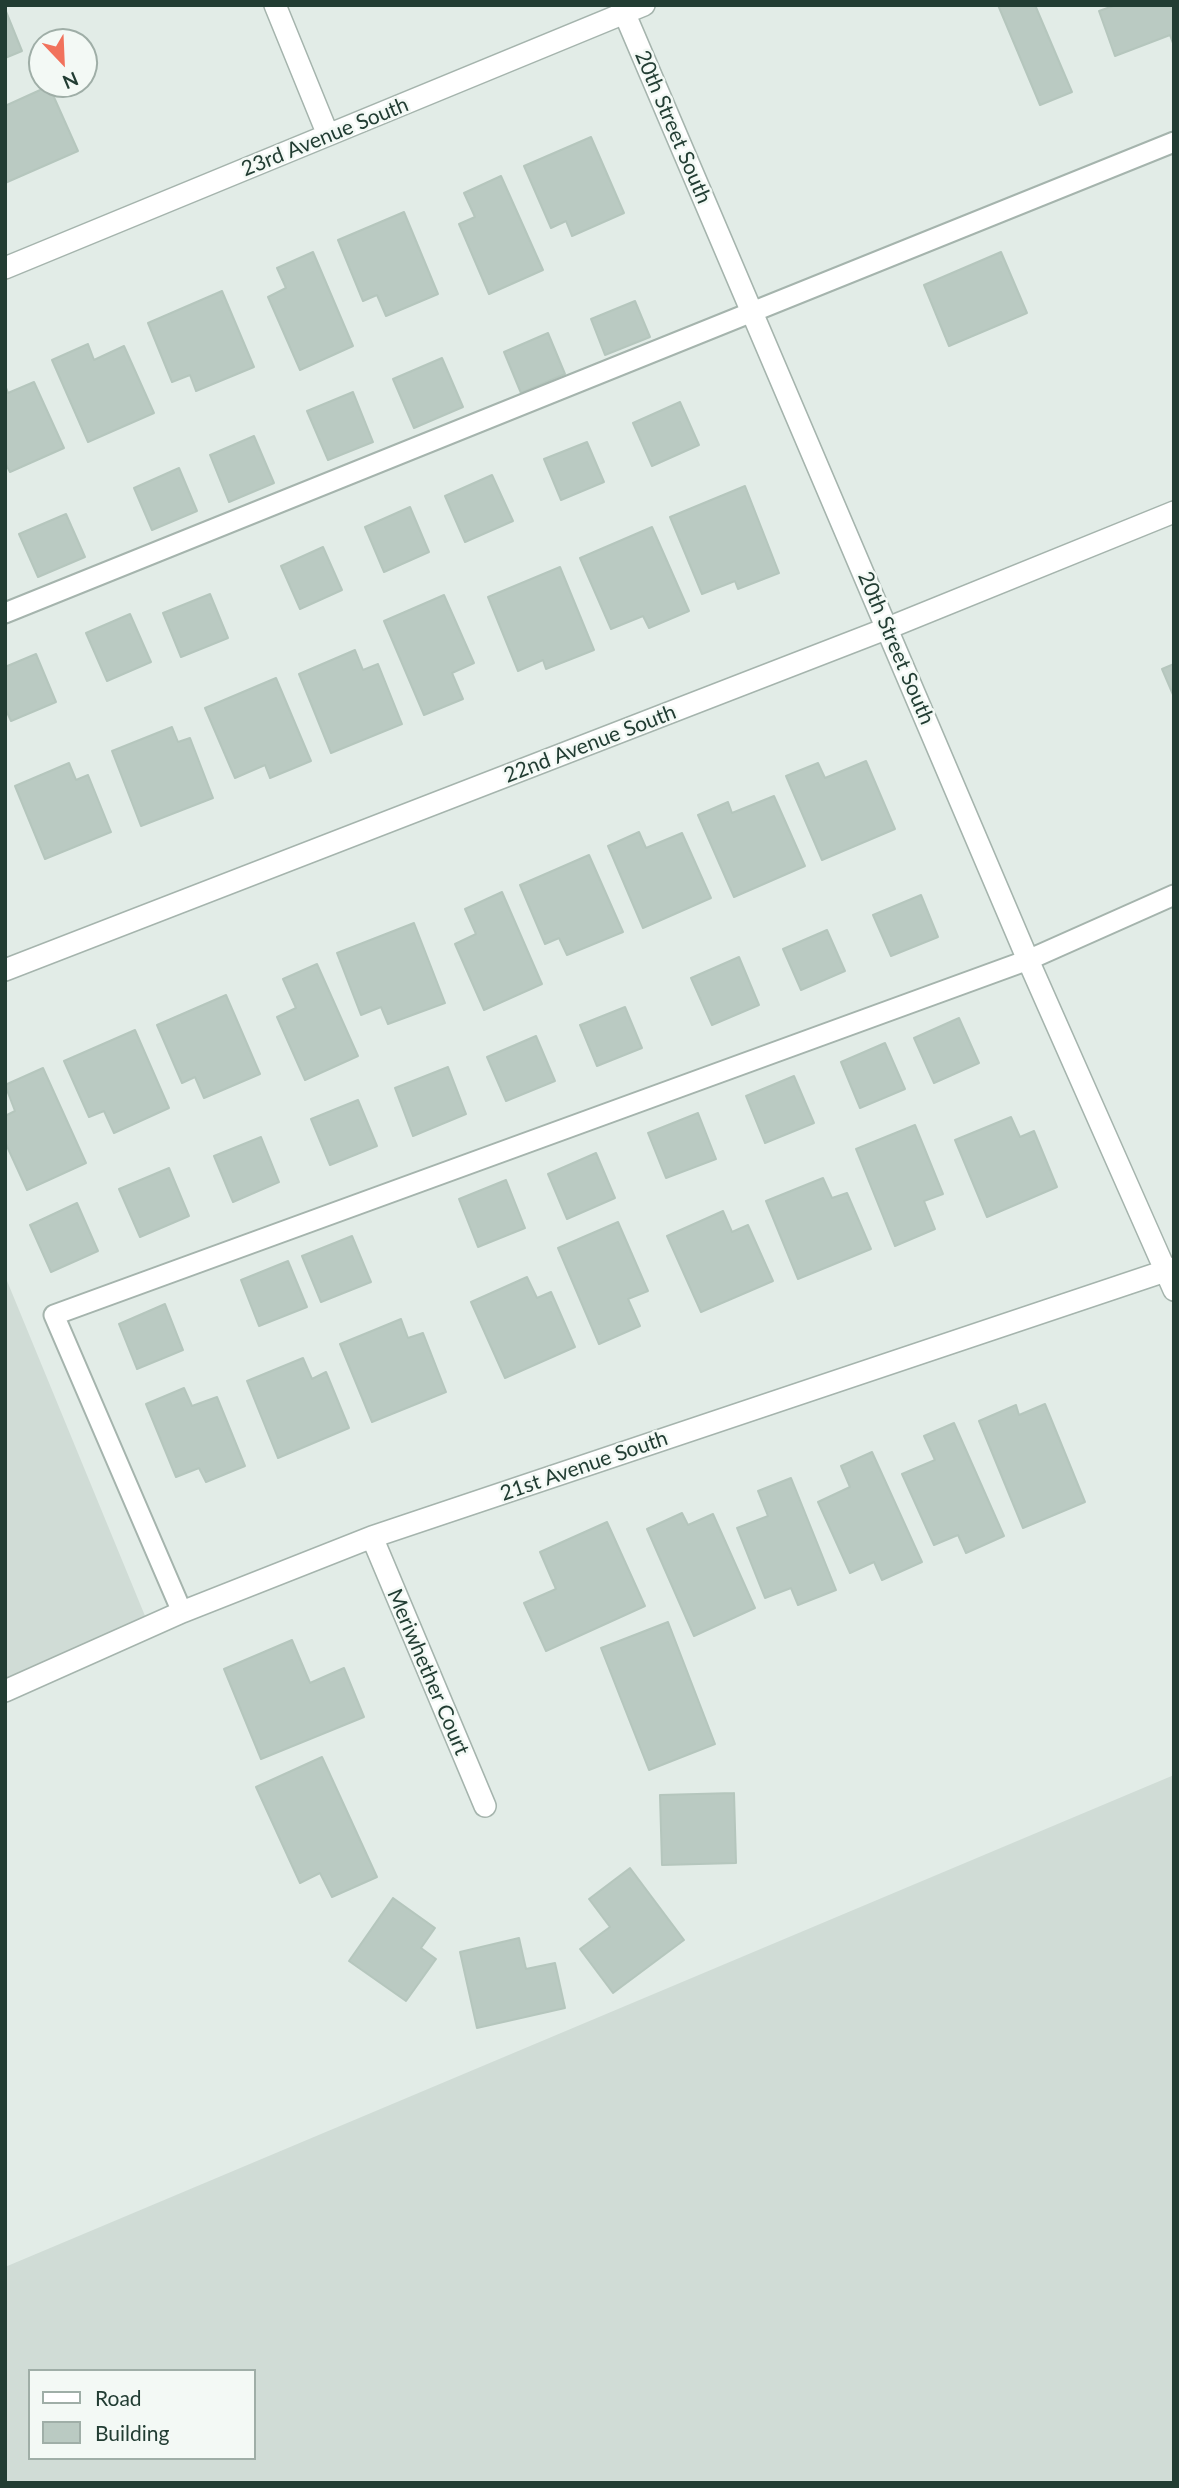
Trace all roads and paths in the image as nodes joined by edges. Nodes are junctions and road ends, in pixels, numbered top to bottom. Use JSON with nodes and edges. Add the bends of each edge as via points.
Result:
{"nodes":[{"id":1,"x":275,"y":5,"type":"edge"},
{"id":2,"x":630,"y":8,"type":"edge"},
{"id":3,"x":328,"y":135,"type":"junction"},
{"id":4,"x":1174,"y":142,"type":"edge"},
{"id":5,"x":5,"y":268,"type":"edge"},
{"id":6,"x":752,"y":312,"type":"junction"},
{"id":7,"x":1174,"y":512,"type":"edge"},
{"id":8,"x":5,"y":613,"type":"edge"},
{"id":9,"x":887,"y":628,"type":"junction"},
{"id":10,"x":1174,"y":895,"type":"edge"},
{"id":11,"x":1028,"y":960,"type":"junction"},
{"id":12,"x":5,"y":971,"type":"edge"},
{"id":13,"x":1171,"y":1276,"type":"edge"},
{"id":14,"x":372,"y":1537,"type":"junction"},
{"id":15,"x":182,"y":1612,"type":"junction"},
{"id":16,"x":5,"y":1691,"type":"edge"},
{"id":17,"x":485,"y":1807,"type":"dead end"}],
"edges":[{"from":1,"to":3,"type":"street"},
{"from":2,"to":3,"type":"street","name":"23rd Avenue South"},
{"from":2,"to":6,"type":"street","name":"20th Street South"},
{"from":3,"to":5,"type":"street","name":"23rd Avenue South"},
{"from":4,"to":6,"type":"lane"},
{"from":6,"to":8,"type":"lane"},
{"from":6,"to":9,"type":"street","name":"20th Street South"},
{"from":7,"to":9,"type":"street","name":"22nd Avenue South"},
{"from":9,"to":11,"type":"street","name":"20th Street South"},
{"from":9,"to":12,"type":"street","name":"22nd Avenue South"},
{"from":10,"to":11,"type":"lane"},
{"from":11,"to":13,"type":"street","name":"20th Street South"},
{"from":11,"to":15,"type":"lane","via":[[54,1315]]},
{"from":13,"to":14,"type":"street","name":"21st Avenue South"},
{"from":14,"to":15,"type":"street","name":"21st Avenue South"},
{"from":14,"to":17,"type":"street","name":"Meriwhether Court"},
{"from":15,"to":16,"type":"street","name":"21st Avenue South"}]}
